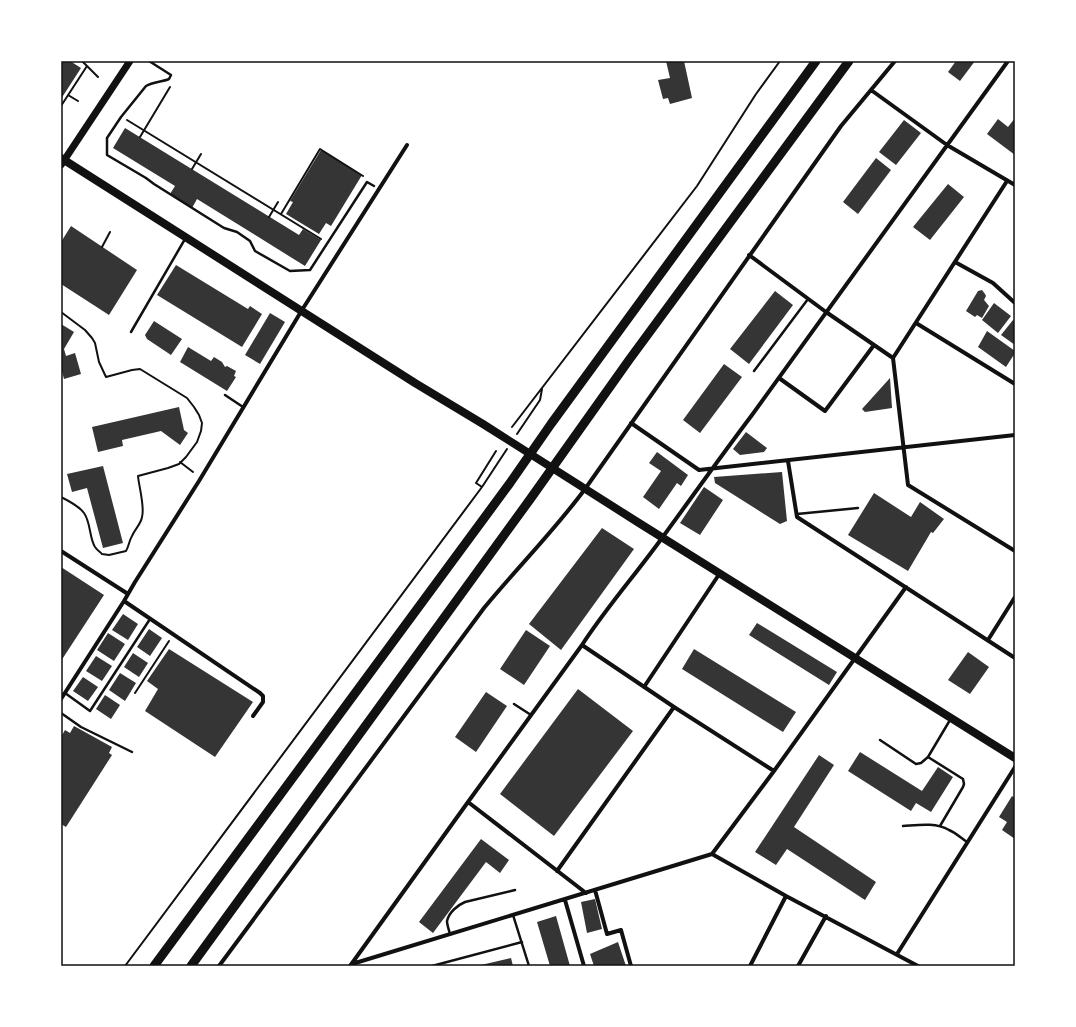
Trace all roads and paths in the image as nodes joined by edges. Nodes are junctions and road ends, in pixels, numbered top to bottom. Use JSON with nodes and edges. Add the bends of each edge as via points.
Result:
{"nodes":[{"id":1,"x":82,"y":61,"type":"edge"},
{"id":2,"x":130,"y":61,"type":"edge"},
{"id":3,"x":149,"y":61,"type":"edge"},
{"id":4,"x":780,"y":61,"type":"edge"},
{"id":5,"x":816,"y":61,"type":"edge"},
{"id":6,"x":849,"y":61,"type":"edge"},
{"id":7,"x":895,"y":61,"type":"edge"},
{"id":8,"x":1008,"y":61,"type":"edge"},
{"id":9,"x":88,"y":66,"type":"junction"},
{"id":10,"x":98,"y":77,"type":"dead end"},
{"id":11,"x":169,"y":79,"type":"junction"},
{"id":12,"x":871,"y":90,"type":"junction"},
{"id":13,"x":68,"y":95,"type":"junction"},
{"id":14,"x":78,"y":101,"type":"dead end"},
{"id":15,"x":61,"y":106,"type":"edge"},
{"id":16,"x":121,"y":117,"type":"junction"},
{"id":17,"x":144,"y":131,"type":"junction"},
{"id":18,"x":140,"y":138,"type":"dead end"},
{"id":19,"x":407,"y":145,"type":"dead end"},
{"id":20,"x":947,"y":146,"type":"junction"},
{"id":21,"x":201,"y":154,"type":"dead end"},
{"id":22,"x":62,"y":161,"type":"edge"},
{"id":23,"x":196,"y":163,"type":"junction"},
{"id":24,"x":192,"y":169,"type":"dead end"},
{"id":25,"x":1007,"y":181,"type":"junction"},
{"id":26,"x":367,"y":182,"type":"junction"},
{"id":27,"x":1015,"y":185,"type":"edge"},
{"id":28,"x":374,"y":186,"type":"dead end"},
{"id":29,"x":278,"y":202,"type":"dead end"},
{"id":30,"x":273,"y":210,"type":"junction"},
{"id":31,"x":281,"y":214,"type":"junction"},
{"id":32,"x":269,"y":217,"type":"dead end"},
{"id":33,"x":110,"y":232,"type":"dead end"},
{"id":34,"x":187,"y":237,"type":"junction"},
{"id":35,"x":328,"y":243,"type":"junction"},
{"id":36,"x":102,"y":247,"type":"dead end"},
{"id":37,"x":749,"y":256,"type":"junction"},
{"id":38,"x":955,"y":262,"type":"junction"},
{"id":39,"x":808,"y":299,"type":"junction"},
{"id":40,"x":1015,"y":302,"type":"edge"},
{"id":41,"x":302,"y":310,"type":"junction"},
{"id":42,"x":61,"y":312,"type":"edge"},
{"id":43,"x":826,"y":312,"type":"junction"},
{"id":44,"x":916,"y":323,"type":"junction"},
{"id":45,"x":131,"y":332,"type":"dead end"},
{"id":46,"x":874,"y":345,"type":"junction"},
{"id":47,"x":893,"y":358,"type":"junction"},
{"id":48,"x":754,"y":371,"type":"dead end"},
{"id":49,"x":779,"y":378,"type":"junction"},
{"id":50,"x":1015,"y":384,"type":"edge"},
{"id":51,"x":225,"y":395,"type":"dead end"},
{"id":52,"x":243,"y":407,"type":"junction"},
{"id":53,"x":631,"y":423,"type":"junction"},
{"id":54,"x":512,"y":427,"type":"dead end"},
{"id":55,"x":1015,"y":435,"type":"edge"},
{"id":56,"x":903,"y":448,"type":"junction"},
{"id":57,"x":496,"y":451,"type":"dead end"},
{"id":58,"x":788,"y":461,"type":"junction"},
{"id":59,"x":180,"y":462,"type":"junction"},
{"id":60,"x":711,"y":469,"type":"junction"},
{"id":61,"x":193,"y":472,"type":"dead end"},
{"id":62,"x":585,"y":489,"type":"junction"},
{"id":63,"x":61,"y":497,"type":"edge"},
{"id":64,"x":858,"y":508,"type":"dead end"},
{"id":65,"x":797,"y":514,"type":"junction"},
{"id":66,"x":662,"y":537,"type":"junction"},
{"id":67,"x":61,"y":551,"type":"edge"},
{"id":68,"x":1015,"y":551,"type":"edge"},
{"id":69,"x":720,"y":573,"type":"junction"},
{"id":70,"x":906,"y":588,"type":"junction"},
{"id":71,"x":128,"y":594,"type":"junction"},
{"id":72,"x":1015,"y":597,"type":"edge"},
{"id":73,"x":124,"y":601,"type":"junction"},
{"id":74,"x":150,"y":619,"type":"junction"},
{"id":75,"x":173,"y":634,"type":"junction"},
{"id":76,"x":988,"y":640,"type":"junction"},
{"id":77,"x":582,"y":645,"type":"junction"},
{"id":78,"x":1015,"y":658,"type":"edge"},
{"id":79,"x":856,"y":659,"type":"junction"},
{"id":80,"x":644,"y":687,"type":"junction"},
{"id":81,"x":65,"y":693,"type":"junction"},
{"id":82,"x":135,"y":693,"type":"dead end"},
{"id":83,"x":61,"y":699,"type":"edge"},
{"id":84,"x":514,"y":704,"type":"dead end"},
{"id":85,"x":674,"y":707,"type":"junction"},
{"id":86,"x":61,"y":713,"type":"edge"},
{"id":87,"x":531,"y":715,"type":"junction"},
{"id":88,"x":253,"y":716,"type":"dead end"},
{"id":89,"x":951,"y":718,"type":"junction"},
{"id":90,"x":880,"y":740,"type":"dead end"},
{"id":91,"x":132,"y":752,"type":"dead end"},
{"id":92,"x":928,"y":757,"type":"junction"},
{"id":93,"x":1015,"y":758,"type":"edge"},
{"id":94,"x":1015,"y":767,"type":"edge"},
{"id":95,"x":774,"y":771,"type":"junction"},
{"id":96,"x":468,"y":802,"type":"junction"},
{"id":97,"x":903,"y":826,"type":"dead end"},
{"id":98,"x":940,"y":826,"type":"junction"},
{"id":99,"x":968,"y":842,"type":"junction"},
{"id":100,"x":712,"y":854,"type":"junction"},
{"id":101,"x":558,"y":871,"type":"junction"},
{"id":102,"x":515,"y":890,"type":"dead end"},
{"id":103,"x":595,"y":890,"type":"junction"},
{"id":104,"x":586,"y":893,"type":"junction"},
{"id":105,"x":786,"y":896,"type":"junction"},
{"id":106,"x":565,"y":900,"type":"junction"},
{"id":107,"x":513,"y":915,"type":"junction"},
{"id":108,"x":826,"y":916,"type":"junction"},
{"id":109,"x":450,"y":934,"type":"junction"},
{"id":110,"x":522,"y":942,"type":"junction"},
{"id":111,"x":897,"y":954,"type":"junction"},
{"id":112,"x":351,"y":965,"type":"edge"},
{"id":113,"x":125,"y":966,"type":"edge"},
{"id":114,"x":154,"y":966,"type":"edge"},
{"id":115,"x":190,"y":966,"type":"edge"},
{"id":116,"x":219,"y":966,"type":"edge"},
{"id":117,"x":432,"y":966,"type":"edge"},
{"id":118,"x":529,"y":966,"type":"edge"},
{"id":119,"x":584,"y":966,"type":"edge"},
{"id":120,"x":631,"y":966,"type":"edge"},
{"id":121,"x":750,"y":966,"type":"edge"},
{"id":122,"x":798,"y":966,"type":"edge"},
{"id":123,"x":918,"y":966,"type":"edge"}],
"edges":[{"from":1,"to":9,"type":"path"},
{"from":2,"to":22,"type":"street"},
{"from":3,"to":11,"type":"lane","via":[[171,75]]},
{"from":4,"to":54,"type":"path","via":[[697,186]]},
{"from":5,"to":114,"type":"highway","via":[[510,483]]},
{"from":6,"to":115,"type":"highway"},
{"from":7,"to":12,"type":"street"},
{"from":8,"to":20,"type":"street"},
{"from":9,"to":10,"type":"path"},
{"from":9,"to":13,"type":"path"},
{"from":11,"to":16,"type":"lane","via":[[146,86]]},
{"from":11,"to":17,"type":"path","via":[[170,87]]},
{"from":12,"to":20,"type":"street"},
{"from":12,"to":37,"type":"street","via":[[841,126]]},
{"from":13,"to":14,"type":"path"},
{"from":13,"to":15,"type":"path"},
{"from":16,"to":17,"type":"path"},
{"from":16,"to":35,"type":"lane","via":[[107,138],[107,154],[224,228],[237,232],[250,241],[255,251],[290,272],[310,270]]},
{"from":17,"to":18,"type":"path"},
{"from":17,"to":23,"type":"path"},
{"from":19,"to":41,"type":"street"},
{"from":20,"to":25,"type":"street"},
{"from":20,"to":43,"type":"street"},
{"from":21,"to":23,"type":"path"},
{"from":22,"to":34,"type":"main road"},
{"from":23,"to":24,"type":"path"},
{"from":23,"to":30,"type":"path"},
{"from":25,"to":27,"type":"street"},
{"from":25,"to":38,"type":"street"},
{"from":26,"to":28,"type":"lane"},
{"from":26,"to":31,"type":"path","via":[[363,175],[320,149]]},
{"from":26,"to":35,"type":"lane"},
{"from":29,"to":30,"type":"path"},
{"from":30,"to":31,"type":"path"},
{"from":30,"to":32,"type":"path"},
{"from":31,"to":35,"type":"path"},
{"from":33,"to":36,"type":"path"},
{"from":34,"to":41,"type":"main road"},
{"from":34,"to":45,"type":"lane"},
{"from":37,"to":39,"type":"street"},
{"from":37,"to":53,"type":"street"},
{"from":38,"to":40,"type":"street","via":[[992,284]]},
{"from":38,"to":44,"type":"street"},
{"from":39,"to":43,"type":"street"},
{"from":39,"to":48,"type":"lane"},
{"from":41,"to":52,"type":"street"},
{"from":41,"to":62,"type":"main road"},
{"from":42,"to":59,"type":"path","via":[[92,338],[106,377],[140,369],[187,398],[194,406],[202,424],[201,431],[197,442]]},
{"from":43,"to":46,"type":"street"},
{"from":43,"to":49,"type":"street"},
{"from":44,"to":47,"type":"street"},
{"from":44,"to":50,"type":"street"},
{"from":46,"to":47,"type":"street"},
{"from":46,"to":49,"type":"street","via":[[825,411]]},
{"from":47,"to":56,"type":"street"},
{"from":49,"to":60,"type":"street"},
{"from":51,"to":52,"type":"lane"},
{"from":52,"to":71,"type":"street"},
{"from":53,"to":60,"type":"street","via":[[699,470]]},
{"from":53,"to":62,"type":"street"},
{"from":55,"to":56,"type":"street"},
{"from":56,"to":58,"type":"street"},
{"from":56,"to":68,"type":"street","via":[[908,485]]},
{"from":57,"to":113,"type":"path","via":[[476,483],[482,486]]},
{"from":58,"to":60,"type":"street"},
{"from":58,"to":65,"type":"street"},
{"from":59,"to":61,"type":"path"},
{"from":59,"to":63,"type":"path","via":[[138,476],[142,518],[126,551],[102,554],[92,540],[84,513]]},
{"from":60,"to":66,"type":"street"},
{"from":62,"to":66,"type":"main road"},
{"from":62,"to":116,"type":"street","via":[[549,535],[484,608]]},
{"from":64,"to":65,"type":"lane"},
{"from":65,"to":70,"type":"street","via":[[797,517]]},
{"from":66,"to":69,"type":"main road"},
{"from":66,"to":77,"type":"street"},
{"from":67,"to":71,"type":"street"},
{"from":69,"to":79,"type":"main road"},
{"from":69,"to":80,"type":"street"},
{"from":70,"to":76,"type":"street"},
{"from":70,"to":79,"type":"street"},
{"from":71,"to":73,"type":"street"},
{"from":72,"to":76,"type":"street"},
{"from":73,"to":74,"type":"street"},
{"from":73,"to":81,"type":"street"},
{"from":74,"to":75,"type":"street"},
{"from":74,"to":81,"type":"lane","via":[[90,710]]},
{"from":75,"to":82,"type":"path"},
{"from":75,"to":88,"type":"street","via":[[263,696],[263,702]]},
{"from":76,"to":78,"type":"street"},
{"from":77,"to":80,"type":"street"},
{"from":77,"to":87,"type":"street"},
{"from":79,"to":89,"type":"main road"},
{"from":79,"to":95,"type":"street"},
{"from":80,"to":85,"type":"street"},
{"from":81,"to":83,"type":"street"},
{"from":84,"to":87,"type":"lane"},
{"from":85,"to":95,"type":"street"},
{"from":85,"to":101,"type":"street"},
{"from":86,"to":91,"type":"lane","via":[[81,727]]},
{"from":87,"to":96,"type":"street"},
{"from":89,"to":92,"type":"lane"},
{"from":89,"to":93,"type":"main road"},
{"from":90,"to":92,"type":"lane","via":[[916,764],[922,763]]},
{"from":92,"to":98,"type":"lane","via":[[962,779],[964,784]]},
{"from":94,"to":99,"type":"street"},
{"from":95,"to":100,"type":"street"},
{"from":96,"to":101,"type":"street"},
{"from":96,"to":112,"type":"street"},
{"from":97,"to":98,"type":"lane"},
{"from":98,"to":99,"type":"lane"},
{"from":99,"to":111,"type":"street"},
{"from":100,"to":103,"type":"street"},
{"from":100,"to":105,"type":"street"},
{"from":101,"to":104,"type":"street"},
{"from":102,"to":109,"type":"lane","via":[[459,905],[447,922]]},
{"from":103,"to":104,"type":"street"},
{"from":103,"to":120,"type":"street","via":[[607,934],[621,930]]},
{"from":104,"to":106,"type":"street"},
{"from":105,"to":108,"type":"street"},
{"from":105,"to":121,"type":"street"},
{"from":106,"to":107,"type":"street"},
{"from":106,"to":119,"type":"street"},
{"from":107,"to":109,"type":"street"},
{"from":107,"to":110,"type":"lane"},
{"from":108,"to":111,"type":"street"},
{"from":108,"to":122,"type":"street"},
{"from":109,"to":112,"type":"street"},
{"from":110,"to":117,"type":"lane"},
{"from":110,"to":118,"type":"lane"},
{"from":111,"to":123,"type":"street"}]}
